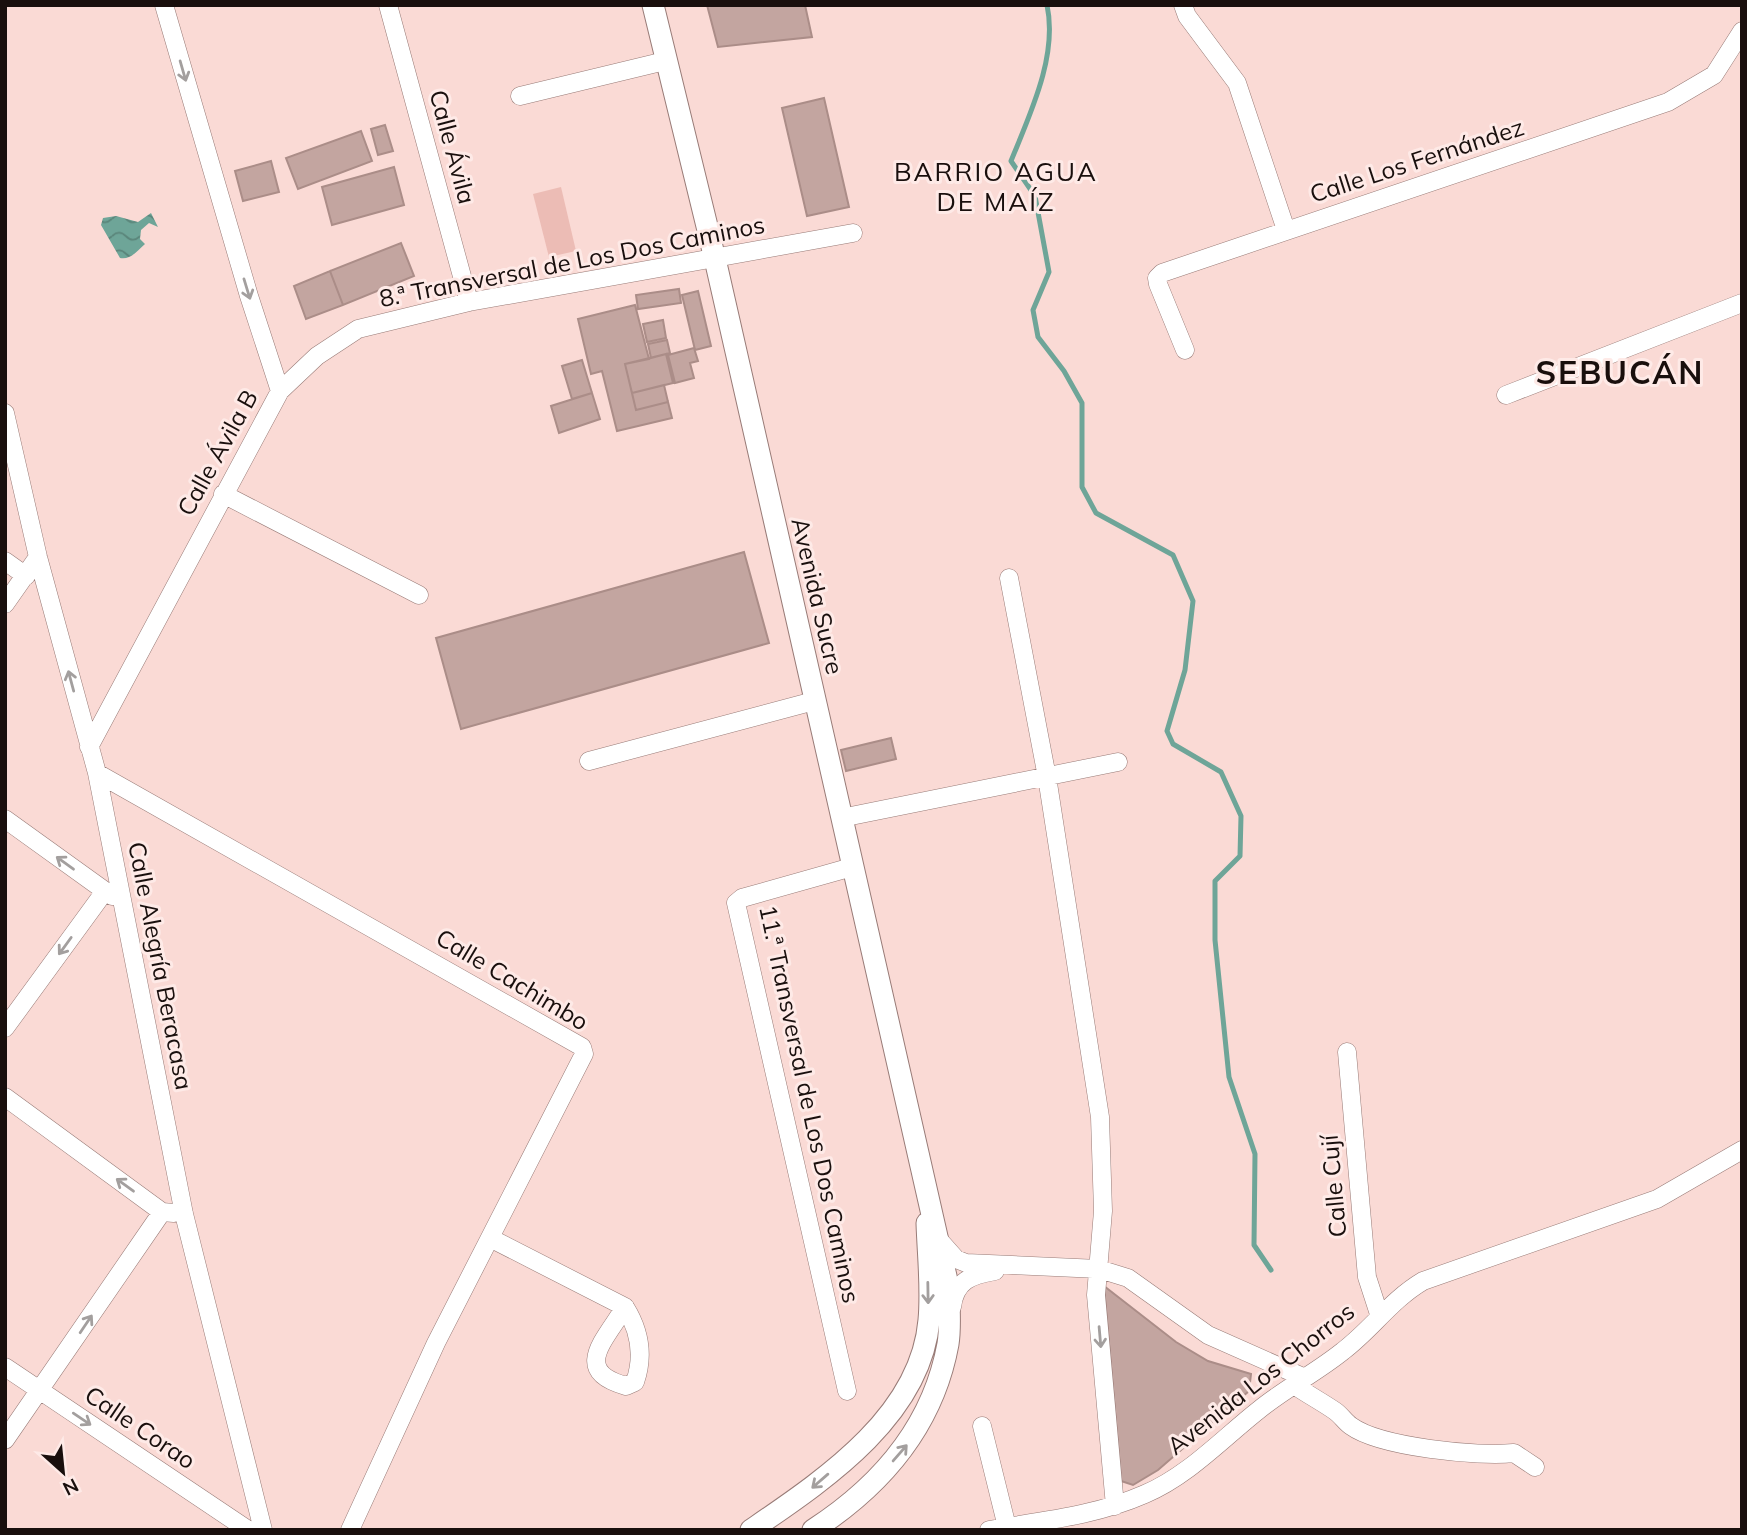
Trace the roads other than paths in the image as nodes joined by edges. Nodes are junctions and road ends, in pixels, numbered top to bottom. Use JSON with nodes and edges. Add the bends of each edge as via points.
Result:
{"nodes":[{"id":1,"x":163,"y":5,"type":"edge"},
{"id":2,"x":388,"y":5,"type":"edge"},
{"id":3,"x":653,"y":5,"type":"edge"},
{"id":4,"x":1184,"y":5,"type":"edge"},
{"id":5,"x":1742,"y":31,"type":"edge"},
{"id":6,"x":665,"y":61,"type":"junction"},
{"id":7,"x":520,"y":96,"type":"dead end"},
{"id":8,"x":1286,"y":230,"type":"junction"},
{"id":9,"x":853,"y":233,"type":"dead end"},
{"id":10,"x":715,"y":259,"type":"junction"},
{"id":11,"x":469,"y":302,"type":"junction"},
{"id":12,"x":1742,"y":303,"type":"edge"},
{"id":13,"x":1185,"y":350,"type":"dead end"},
{"id":14,"x":280,"y":391,"type":"junction"},
{"id":15,"x":1507,"y":396,"type":"dead end"},
{"id":16,"x":5,"y":413,"type":"edge"},
{"id":17,"x":223,"y":494,"type":"junction"},
{"id":18,"x":38,"y":557,"type":"junction"},
{"id":19,"x":5,"y":561,"type":"edge"},
{"id":20,"x":26,"y":576,"type":"junction"},
{"id":21,"x":1009,"y":579,"type":"dead end"},
{"id":22,"x":419,"y":595,"type":"dead end"},
{"id":23,"x":5,"y":604,"type":"edge"},
{"id":24,"x":814,"y":701,"type":"junction"},
{"id":25,"x":89,"y":747,"type":"junction"},
{"id":26,"x":589,"y":761,"type":"dead end"},
{"id":27,"x":1118,"y":762,"type":"dead end"},
{"id":28,"x":97,"y":773,"type":"junction"},
{"id":29,"x":1047,"y":777,"type":"junction"},
{"id":30,"x":841,"y":818,"type":"junction"},
{"id":31,"x":5,"y":820,"type":"edge"},
{"id":32,"x":852,"y":867,"type":"junction"},
{"id":33,"x":104,"y":891,"type":"junction"},
{"id":34,"x":122,"y":901,"type":"junction"},
{"id":35,"x":5,"y":1028,"type":"edge"},
{"id":36,"x":1347,"y":1052,"type":"dead end"},
{"id":37,"x":5,"y":1097,"type":"edge"},
{"id":38,"x":1742,"y":1150,"type":"edge"},
{"id":39,"x":927,"y":1200,"type":"junction"},
{"id":40,"x":162,"y":1212,"type":"junction"},
{"id":41,"x":184,"y":1214,"type":"junction"},
{"id":42,"x":490,"y":1238,"type":"junction"},
{"id":43,"x":940,"y":1241,"type":"junction"},
{"id":44,"x":1019,"y":1266,"type":"junction"},
{"id":45,"x":1099,"y":1269,"type":"junction"},
{"id":46,"x":625,"y":1307,"type":"dead end"},
{"id":47,"x":1379,"y":1314,"type":"junction"},
{"id":48,"x":949,"y":1330,"type":"junction"},
{"id":49,"x":5,"y":1367,"type":"edge"},
{"id":50,"x":1299,"y":1382,"type":"junction"},
{"id":51,"x":40,"y":1391,"type":"junction"},
{"id":52,"x":847,"y":1391,"type":"dead end"},
{"id":53,"x":982,"y":1426,"type":"dead end"},
{"id":54,"x":5,"y":1440,"type":"edge"},
{"id":55,"x":1535,"y":1467,"type":"dead end"},
{"id":56,"x":1115,"y":1506,"type":"junction"},
{"id":57,"x":998,"y":1528,"type":"edge"},
{"id":58,"x":247,"y":1530,"type":"edge"},
{"id":59,"x":263,"y":1530,"type":"edge"},
{"id":60,"x":350,"y":1530,"type":"edge"},
{"id":61,"x":751,"y":1530,"type":"edge"},
{"id":62,"x":813,"y":1530,"type":"edge"}],
"edges":[{"from":1,"to":14,"type":"street","name":"Calle Ávila B","one_way":true},
{"from":2,"to":11,"type":"street","name":"Calle Ávila"},
{"from":3,"to":6,"type":"main road","name":"Avenida Sucre"},
{"from":4,"to":8,"type":"street","via":[[1187,16],[1237,83]]},
{"from":5,"to":8,"type":"street","name":"Calle Los Fernández","via":[[1714,75],[1668,102]]},
{"from":6,"to":7,"type":"street"},
{"from":6,"to":10,"type":"main road","name":"Avenida Sucre"},
{"from":8,"to":13,"type":"street","name":"Calle Los Fernández","via":[[1157,278]]},
{"from":9,"to":10,"type":"street","name":"8.ª Transversal de Los Dos Caminos"},
{"from":10,"to":11,"type":"street","name":"8.ª Transversal de Los Dos Caminos"},
{"from":10,"to":24,"type":"main road","name":"Avenida Sucre"},
{"from":11,"to":14,"type":"street","name":"8.ª Transversal de Los Dos Caminos","via":[[358,329],[317,356]]},
{"from":12,"to":15,"type":"street"},
{"from":14,"to":17,"type":"street","name":"Calle Ávila B"},
{"from":16,"to":18,"type":"street","name":"Calle Alegría Beracasa"},
{"from":17,"to":22,"type":"street"},
{"from":17,"to":25,"type":"street","name":"Calle Ávila B"},
{"from":18,"to":20,"type":"street"},
{"from":25,"to":18,"type":"street","name":"Calle Alegría Beracasa","one_way":true},
{"from":19,"to":20,"type":"street"},
{"from":20,"to":23,"type":"street"},
{"from":21,"to":29,"type":"street"},
{"from":24,"to":26,"type":"street"},
{"from":24,"to":30,"type":"main road","name":"Avenida Sucre"},
{"from":25,"to":28,"type":"street","name":"Calle Alegría Beracasa"},
{"from":27,"to":29,"type":"street"},
{"from":28,"to":34,"type":"street","name":"Calle Alegría Beracasa"},
{"from":28,"to":42,"type":"street","name":"Calle Cachimbo","via":[[582,1047],[584,1054]]},
{"from":29,"to":30,"type":"street"},
{"from":29,"to":45,"type":"street","via":[[1100,1117],[1103,1211]]},
{"from":30,"to":32,"type":"main road","name":"Avenida Sucre"},
{"from":33,"to":31,"type":"street","one_way":true},
{"from":32,"to":39,"type":"main road","name":"Avenida Sucre"},
{"from":32,"to":52,"type":"street","name":"11.ª Transversal de Los Dos Caminos","via":[[736,903]]},
{"from":33,"to":34,"type":"street"},
{"from":33,"to":35,"type":"street","one_way":true},
{"from":34,"to":41,"type":"street","name":"Calle Alegría Beracasa"},
{"from":36,"to":47,"type":"street","name":"Calle Cují","via":[[1367,1277]]},
{"from":40,"to":37,"type":"street","one_way":true},
{"from":38,"to":47,"type":"street","name":"Avenida Los Chorros","via":[[1657,1199],[1423,1282]]},
{"from":39,"to":43,"type":"main road","name":"Avenida Sucre"},
{"from":39,"to":61,"type":"main road","name":"Avenida Sucre","one_way":true,"via":[[929,1320],[915,1374],[893,1410],[855,1449],[814,1487]]},
{"from":40,"to":41,"type":"street"},
{"from":51,"to":40,"type":"street","one_way":true},
{"from":41,"to":59,"type":"street","name":"Calle Alegría Beracasa"},
{"from":42,"to":46,"type":"street"},
{"from":42,"to":60,"type":"street","name":"Calle Cachimbo"},
{"from":43,"to":44,"type":"street","via":[[966,1263]]},
{"from":43,"to":48,"type":"main road","name":"Avenida Sucre","via":[[948,1285]]},
{"from":44,"to":45,"type":"street"},
{"from":44,"to":48,"type":"street","via":[[971,1275],[962,1282],[953,1300]]},
{"from":45,"to":50,"type":"street","via":[[1128,1278],[1208,1335]]},
{"from":45,"to":56,"type":"street","one_way":true,"via":[[1096,1294]]},
{"from":47,"to":50,"type":"street","name":"Avenida Los Chorros","via":[[1353,1343]]},
{"from":62,"to":48,"type":"main road","name":"Avenida Sucre","one_way":true,"via":[[856,1499],[905,1449],[939,1380]]},
{"from":49,"to":51,"type":"street","name":"Calle Corao"},
{"from":50,"to":55,"type":"street","via":[[1352,1427],[1382,1439],[1459,1454],[1514,1453]]},
{"from":50,"to":56,"type":"street","name":"Avenida Los Chorros","via":[[1168,1482]]},
{"from":51,"to":54,"type":"street"},
{"from":51,"to":58,"type":"street","name":"Calle Corao","one_way":true},
{"from":53,"to":57,"type":"street"},
{"from":56,"to":57,"type":"street","name":"Avenida Los Chorros"}]}
